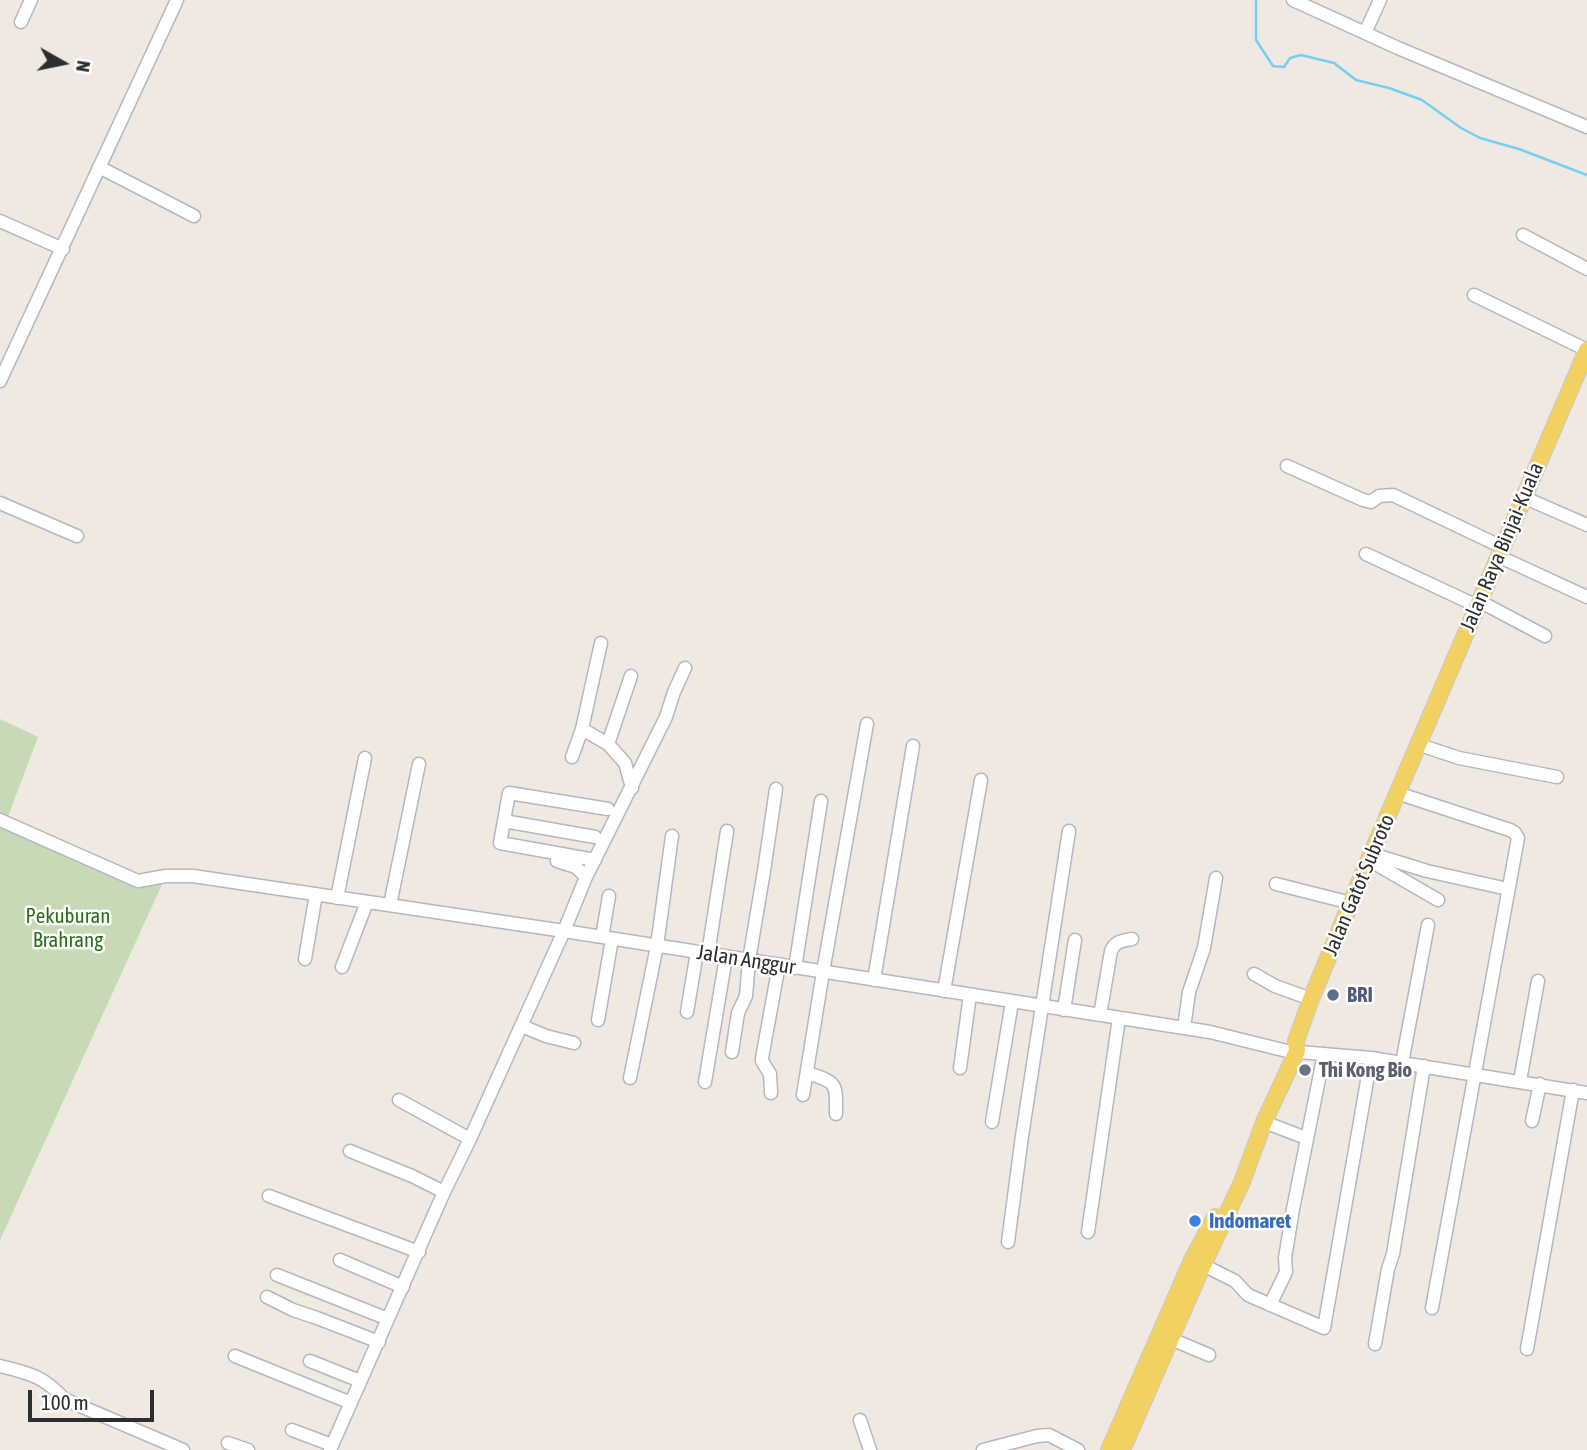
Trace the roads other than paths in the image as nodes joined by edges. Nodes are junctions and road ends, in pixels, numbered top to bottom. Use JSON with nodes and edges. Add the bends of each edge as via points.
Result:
{"nodes":[{"id":1,"x":31,"y":0,"type":"edge"},
{"id":2,"x":177,"y":0,"type":"edge"},
{"id":3,"x":1293,"y":0,"type":"edge"},
{"id":4,"x":1380,"y":0,"type":"edge"},
{"id":5,"x":21,"y":22,"type":"dead end"},
{"id":6,"x":1365,"y":33,"type":"junction"},
{"id":7,"x":1587,"y":127,"type":"edge"},
{"id":8,"x":99,"y":167,"type":"junction"},
{"id":9,"x":194,"y":215,"type":"dead end"},
{"id":10,"x":0,"y":221,"type":"edge"},
{"id":11,"x":1523,"y":235,"type":"dead end"},
{"id":12,"x":63,"y":249,"type":"junction"},
{"id":13,"x":1587,"y":269,"type":"edge"},
{"id":14,"x":1474,"y":295,"type":"dead end"},
{"id":15,"x":1587,"y":350,"type":"edge"},
{"id":16,"x":3,"y":366,"type":"edge"},
{"id":17,"x":0,"y":381,"type":"edge"},
{"id":18,"x":1287,"y":466,"type":"dead end"},
{"id":19,"x":1523,"y":497,"type":"junction"},
{"id":20,"x":0,"y":503,"type":"edge"},
{"id":21,"x":1587,"y":525,"type":"edge"},
{"id":22,"x":77,"y":536,"type":"dead end"},
{"id":23,"x":1500,"y":551,"type":"junction"},
{"id":24,"x":1366,"y":554,"type":"dead end"},
{"id":25,"x":1587,"y":597,"type":"edge"},
{"id":26,"x":1478,"y":603,"type":"junction"},
{"id":27,"x":1545,"y":636,"type":"dead end"},
{"id":28,"x":601,"y":643,"type":"dead end"},
{"id":29,"x":685,"y":668,"type":"dead end"},
{"id":30,"x":631,"y":676,"type":"dead end"},
{"id":31,"x":867,"y":724,"type":"dead end"},
{"id":32,"x":582,"y":729,"type":"junction"},
{"id":33,"x":608,"y":744,"type":"junction"},
{"id":34,"x":1417,"y":744,"type":"junction"},
{"id":35,"x":913,"y":746,"type":"dead end"},
{"id":36,"x":572,"y":757,"type":"dead end"},
{"id":37,"x":365,"y":758,"type":"dead end"},
{"id":38,"x":419,"y":764,"type":"dead end"},
{"id":39,"x":1558,"y":777,"type":"dead end"},
{"id":40,"x":981,"y":780,"type":"dead end"},
{"id":41,"x":632,"y":788,"type":"junction"},
{"id":42,"x":776,"y":789,"type":"dead end"},
{"id":43,"x":1397,"y":793,"type":"junction"},
{"id":44,"x":821,"y":801,"type":"dead end"},
{"id":45,"x":608,"y":809,"type":"dead end"},
{"id":46,"x":0,"y":820,"type":"edge"},
{"id":47,"x":504,"y":821,"type":"junction"},
{"id":48,"x":727,"y":831,"type":"dead end"},
{"id":49,"x":1069,"y":831,"type":"dead end"},
{"id":50,"x":672,"y":836,"type":"dead end"},
{"id":51,"x":595,"y":838,"type":"dead end"},
{"id":52,"x":512,"y":854,"type":"dead end"},
{"id":53,"x":1370,"y":857,"type":"junction"},
{"id":54,"x":595,"y":860,"type":"junction"},
{"id":55,"x":586,"y":877,"type":"junction"},
{"id":56,"x":1216,"y":878,"type":"dead end"},
{"id":57,"x":1276,"y":884,"type":"dead end"},
{"id":58,"x":1508,"y":889,"type":"junction"},
{"id":59,"x":316,"y":894,"type":"junction"},
{"id":60,"x":609,"y":896,"type":"dead end"},
{"id":61,"x":337,"y":898,"type":"junction"},
{"id":62,"x":1438,"y":900,"type":"dead end"},
{"id":63,"x":367,"y":902,"type":"junction"},
{"id":64,"x":1350,"y":903,"type":"junction"},
{"id":65,"x":390,"y":905,"type":"junction"},
{"id":66,"x":1428,"y":925,"type":"dead end"},
{"id":67,"x":564,"y":931,"type":"junction"},
{"id":68,"x":607,"y":938,"type":"junction"},
{"id":69,"x":1132,"y":939,"type":"dead end"},
{"id":70,"x":1075,"y":940,"type":"dead end"},
{"id":71,"x":657,"y":946,"type":"junction"},
{"id":72,"x":703,"y":953,"type":"junction"},
{"id":73,"x":726,"y":957,"type":"junction"},
{"id":74,"x":305,"y":959,"type":"dead end"},
{"id":75,"x":749,"y":960,"type":"junction"},
{"id":76,"x":779,"y":965,"type":"junction"},
{"id":77,"x":342,"y":967,"type":"dead end"},
{"id":78,"x":795,"y":968,"type":"junction"},
{"id":79,"x":823,"y":972,"type":"junction"},
{"id":80,"x":1254,"y":974,"type":"dead end"},
{"id":81,"x":874,"y":980,"type":"junction"},
{"id":82,"x":1538,"y":981,"type":"dead end"},
{"id":83,"x":944,"y":991,"type":"junction"},
{"id":84,"x":970,"y":995,"type":"junction"},
{"id":85,"x":1311,"y":999,"type":"junction"},
{"id":86,"x":1013,"y":1002,"type":"junction"},
{"id":87,"x":1042,"y":1006,"type":"junction"},
{"id":88,"x":1064,"y":1010,"type":"junction"},
{"id":89,"x":687,"y":1012,"type":"dead end"},
{"id":90,"x":1100,"y":1015,"type":"junction"},
{"id":91,"x":1119,"y":1018,"type":"junction"},
{"id":92,"x":598,"y":1020,"type":"dead end"},
{"id":93,"x":522,"y":1026,"type":"junction"},
{"id":94,"x":1184,"y":1028,"type":"junction"},
{"id":95,"x":573,"y":1043,"type":"dead end"},
{"id":96,"x":1293,"y":1048,"type":"junction"},
{"id":97,"x":732,"y":1052,"type":"dead end"},
{"id":98,"x":1324,"y":1054,"type":"junction"},
{"id":99,"x":1371,"y":1058,"type":"junction"},
{"id":100,"x":1402,"y":1063,"type":"junction"},
{"id":101,"x":1424,"y":1066,"type":"junction"},
{"id":102,"x":960,"y":1068,"type":"dead end"},
{"id":103,"x":807,"y":1073,"type":"junction"},
{"id":104,"x":1475,"y":1075,"type":"junction"},
{"id":105,"x":630,"y":1078,"type":"dead end"},
{"id":106,"x":1520,"y":1081,"type":"junction"},
{"id":107,"x":705,"y":1082,"type":"dead end"},
{"id":108,"x":1540,"y":1084,"type":"junction"},
{"id":109,"x":1573,"y":1090,"type":"junction"},
{"id":110,"x":771,"y":1093,"type":"dead end"},
{"id":111,"x":1587,"y":1093,"type":"edge"},
{"id":112,"x":803,"y":1095,"type":"dead end"},
{"id":113,"x":399,"y":1100,"type":"dead end"},
{"id":114,"x":836,"y":1114,"type":"dead end"},
{"id":115,"x":1532,"y":1121,"type":"dead end"},
{"id":116,"x":992,"y":1122,"type":"dead end"},
{"id":117,"x":1264,"y":1122,"type":"junction"},
{"id":118,"x":1306,"y":1138,"type":"junction"},
{"id":119,"x":470,"y":1139,"type":"junction"},
{"id":120,"x":350,"y":1152,"type":"dead end"},
{"id":121,"x":1238,"y":1181,"type":"junction"},
{"id":122,"x":444,"y":1192,"type":"junction"},
{"id":123,"x":269,"y":1196,"type":"dead end"},
{"id":124,"x":1088,"y":1232,"type":"dead end"},
{"id":125,"x":1008,"y":1242,"type":"dead end"},
{"id":126,"x":419,"y":1252,"type":"junction"},
{"id":127,"x":340,"y":1260,"type":"dead end"},
{"id":128,"x":1197,"y":1262,"type":"junction"},
{"id":129,"x":277,"y":1275,"type":"dead end"},
{"id":130,"x":403,"y":1287,"type":"junction"},
{"id":131,"x":267,"y":1297,"type":"dead end"},
{"id":132,"x":1270,"y":1305,"type":"junction"},
{"id":133,"x":1432,"y":1308,"type":"dead end"},
{"id":134,"x":388,"y":1320,"type":"junction"},
{"id":135,"x":1171,"y":1339,"type":"junction"},
{"id":136,"x":379,"y":1342,"type":"junction"},
{"id":137,"x":1375,"y":1344,"type":"dead end"},
{"id":138,"x":1527,"y":1349,"type":"dead end"},
{"id":139,"x":1209,"y":1355,"type":"dead end"},
{"id":140,"x":235,"y":1356,"type":"dead end"},
{"id":141,"x":310,"y":1361,"type":"dead end"},
{"id":142,"x":0,"y":1366,"type":"edge"},
{"id":143,"x":360,"y":1381,"type":"junction"},
{"id":144,"x":351,"y":1403,"type":"junction"},
{"id":145,"x":860,"y":1420,"type":"dead end"},
{"id":146,"x":292,"y":1430,"type":"dead end"},
{"id":147,"x":228,"y":1443,"type":"dead end"},
{"id":148,"x":331,"y":1447,"type":"edge"},
{"id":149,"x":184,"y":1450,"type":"edge"},
{"id":150,"x":248,"y":1450,"type":"edge"},
{"id":151,"x":870,"y":1450,"type":"edge"},
{"id":152,"x":983,"y":1450,"type":"edge"},
{"id":153,"x":1078,"y":1450,"type":"edge"},
{"id":154,"x":1109,"y":1450,"type":"edge"},
{"id":155,"x":1122,"y":1450,"type":"edge"}],
"edges":[{"from":1,"to":5,"type":"street"},
{"from":2,"to":8,"type":"street"},
{"from":3,"to":6,"type":"street"},
{"from":4,"to":6,"type":"street"},
{"from":6,"to":7,"type":"street"},
{"from":8,"to":9,"type":"street"},
{"from":8,"to":12,"type":"street"},
{"from":10,"to":12,"type":"street"},
{"from":11,"to":13,"type":"street"},
{"from":12,"to":16,"type":"street"},
{"from":14,"to":15,"type":"street"},
{"from":15,"to":19,"type":"main road","name":"Jalan Raya Binjai-Kuala"},
{"from":16,"to":17,"type":"street"},
{"from":18,"to":23,"type":"street","via":[[1363,500],[1393,495]]},
{"from":19,"to":21,"type":"street"},
{"from":19,"to":23,"type":"main road","name":"Jalan Raya Binjai-Kuala"},
{"from":20,"to":22,"type":"street"},
{"from":23,"to":25,"type":"street"},
{"from":23,"to":26,"type":"main road","name":"Jalan Raya Binjai-Kuala"},
{"from":24,"to":26,"type":"street"},
{"from":26,"to":27,"type":"street"},
{"from":26,"to":34,"type":"main road","name":"Jalan Raya Binjai-Kuala"},
{"from":28,"to":32,"type":"street"},
{"from":29,"to":41,"type":"street"},
{"from":30,"to":33,"type":"street"},
{"from":31,"to":79,"type":"street"},
{"from":32,"to":33,"type":"street"},
{"from":32,"to":36,"type":"street"},
{"from":33,"to":41,"type":"street","via":[[625,763]]},
{"from":34,"to":39,"type":"street","via":[[1459,758]]},
{"from":34,"to":43,"type":"main road","name":"Jalan Gatot Subroto"},
{"from":35,"to":81,"type":"street"},
{"from":37,"to":61,"type":"street"},
{"from":38,"to":65,"type":"street"},
{"from":40,"to":83,"type":"street"},
{"from":41,"to":54,"type":"street"},
{"from":42,"to":75,"type":"street"},
{"from":43,"to":53,"type":"main road","name":"Jalan Gatot Subroto"},
{"from":43,"to":58,"type":"street","via":[[1517,835]]},
{"from":44,"to":78,"type":"street"},
{"from":45,"to":47,"type":"street","via":[[509,793]]},
{"from":46,"to":59,"type":"street","name":"Jalan Anggur","via":[[138,881],[194,876]]},
{"from":47,"to":51,"type":"street"},
{"from":47,"to":54,"type":"street","via":[[500,843]]},
{"from":48,"to":72,"type":"street"},
{"from":49,"to":87,"type":"street"},
{"from":50,"to":71,"type":"street"},
{"from":52,"to":55,"type":"street","via":[[566,862]]},
{"from":53,"to":58,"type":"street"},
{"from":53,"to":62,"type":"street"},
{"from":53,"to":64,"type":"main road","name":"Jalan Gatot Subroto"},
{"from":54,"to":55,"type":"street"},
{"from":55,"to":67,"type":"street"},
{"from":56,"to":94,"type":"street"},
{"from":57,"to":64,"type":"street"},
{"from":58,"to":104,"type":"street"},
{"from":59,"to":61,"type":"street","name":"Jalan Anggur"},
{"from":59,"to":74,"type":"street"},
{"from":60,"to":68,"type":"street"},
{"from":61,"to":63,"type":"street","name":"Jalan Anggur"},
{"from":63,"to":65,"type":"street","name":"Jalan Anggur"},
{"from":63,"to":77,"type":"street"},
{"from":64,"to":85,"type":"main road","name":"Jalan Gatot Subroto"},
{"from":65,"to":67,"type":"street","name":"Jalan Anggur"},
{"from":66,"to":100,"type":"street"},
{"from":67,"to":68,"type":"street","name":"Jalan Anggur"},
{"from":67,"to":93,"type":"street"},
{"from":68,"to":71,"type":"street","name":"Jalan Anggur"},
{"from":68,"to":92,"type":"street"},
{"from":69,"to":90,"type":"street","via":[[1118,941],[1111,951]]},
{"from":70,"to":88,"type":"street"},
{"from":71,"to":72,"type":"street","name":"Jalan Anggur"},
{"from":71,"to":105,"type":"street"},
{"from":72,"to":73,"type":"street","name":"Jalan Anggur"},
{"from":72,"to":89,"type":"street"},
{"from":73,"to":75,"type":"street","name":"Jalan Anggur"},
{"from":73,"to":107,"type":"street"},
{"from":75,"to":76,"type":"street","name":"Jalan Anggur"},
{"from":75,"to":97,"type":"street","via":[[746,996],[738,1010]]},
{"from":76,"to":78,"type":"street","name":"Jalan Anggur"},
{"from":76,"to":110,"type":"street","via":[[762,1058],[770,1074]]},
{"from":78,"to":79,"type":"street","name":"Jalan Anggur"},
{"from":79,"to":81,"type":"street","name":"Jalan Anggur"},
{"from":79,"to":103,"type":"street"},
{"from":80,"to":85,"type":"street"},
{"from":81,"to":83,"type":"street","name":"Jalan Anggur"},
{"from":82,"to":106,"type":"street"},
{"from":83,"to":84,"type":"street","name":"Jalan Anggur"},
{"from":84,"to":86,"type":"street","name":"Jalan Anggur"},
{"from":84,"to":102,"type":"street"},
{"from":85,"to":96,"type":"main road","name":"Jalan Gatot Subroto"},
{"from":86,"to":87,"type":"street","name":"Jalan Anggur"},
{"from":86,"to":116,"type":"street"},
{"from":87,"to":88,"type":"street","name":"Jalan Anggur"},
{"from":87,"to":125,"type":"street"},
{"from":88,"to":90,"type":"street","name":"Jalan Anggur"},
{"from":90,"to":91,"type":"street","name":"Jalan Anggur"},
{"from":91,"to":94,"type":"street","name":"Jalan Anggur"},
{"from":91,"to":124,"type":"street"},
{"from":93,"to":95,"type":"street"},
{"from":93,"to":119,"type":"street"},
{"from":94,"to":96,"type":"street","name":"Jalan Anggur"},
{"from":96,"to":98,"type":"street","name":"Jalan Anggur"},
{"from":96,"to":117,"type":"main road","name":"Jalan Gatot Subroto"},
{"from":96,"to":121,"type":"main road"},
{"from":98,"to":99,"type":"street","name":"Jalan Anggur"},
{"from":98,"to":118,"type":"street"},
{"from":99,"to":100,"type":"street","name":"Jalan Anggur"},
{"from":99,"to":132,"type":"street","via":[[1324,1328]]},
{"from":100,"to":101,"type":"street","name":"Jalan Anggur"},
{"from":101,"to":104,"type":"street","name":"Jalan Anggur"},
{"from":101,"to":137,"type":"street"},
{"from":103,"to":112,"type":"street"},
{"from":103,"to":114,"type":"street","via":[[836,1089]]},
{"from":104,"to":106,"type":"street","name":"Jalan Anggur"},
{"from":104,"to":133,"type":"street"},
{"from":106,"to":108,"type":"street","name":"Jalan Anggur"},
{"from":108,"to":109,"type":"street","name":"Jalan Anggur"},
{"from":108,"to":115,"type":"street"},
{"from":109,"to":111,"type":"street","name":"Jalan Anggur"},
{"from":109,"to":138,"type":"street"},
{"from":113,"to":119,"type":"street"},
{"from":117,"to":118,"type":"street"},
{"from":117,"to":121,"type":"main road","name":"Jalan Gatot Subroto"},
{"from":118,"to":132,"type":"street","via":[[1286,1272]]},
{"from":119,"to":122,"type":"street"},
{"from":120,"to":122,"type":"street"},
{"from":121,"to":128,"type":"main road","name":"Jalan Gatot Subroto"},
{"from":122,"to":126,"type":"street"},
{"from":123,"to":126,"type":"street"},
{"from":126,"to":130,"type":"street"},
{"from":127,"to":130,"type":"street"},
{"from":128,"to":132,"type":"street"},
{"from":128,"to":135,"type":"main road","name":"Jalan Gatot Subroto"},
{"from":128,"to":154,"type":"main road"},
{"from":129,"to":134,"type":"street"},
{"from":130,"to":134,"type":"street"},
{"from":131,"to":136,"type":"street"},
{"from":134,"to":136,"type":"street"},
{"from":135,"to":139,"type":"street"},
{"from":135,"to":155,"type":"main road","name":"Jalan Gatot Subroto"},
{"from":136,"to":143,"type":"street"},
{"from":140,"to":144,"type":"street"},
{"from":141,"to":143,"type":"street"},
{"from":142,"to":149,"type":"street","via":[[37,1376],[64,1399]]},
{"from":143,"to":144,"type":"street"},
{"from":144,"to":148,"type":"street"},
{"from":145,"to":151,"type":"street"},
{"from":146,"to":148,"type":"street"},
{"from":147,"to":150,"type":"street"},
{"from":152,"to":153,"type":"street","via":[[1049,1435]]}]}
